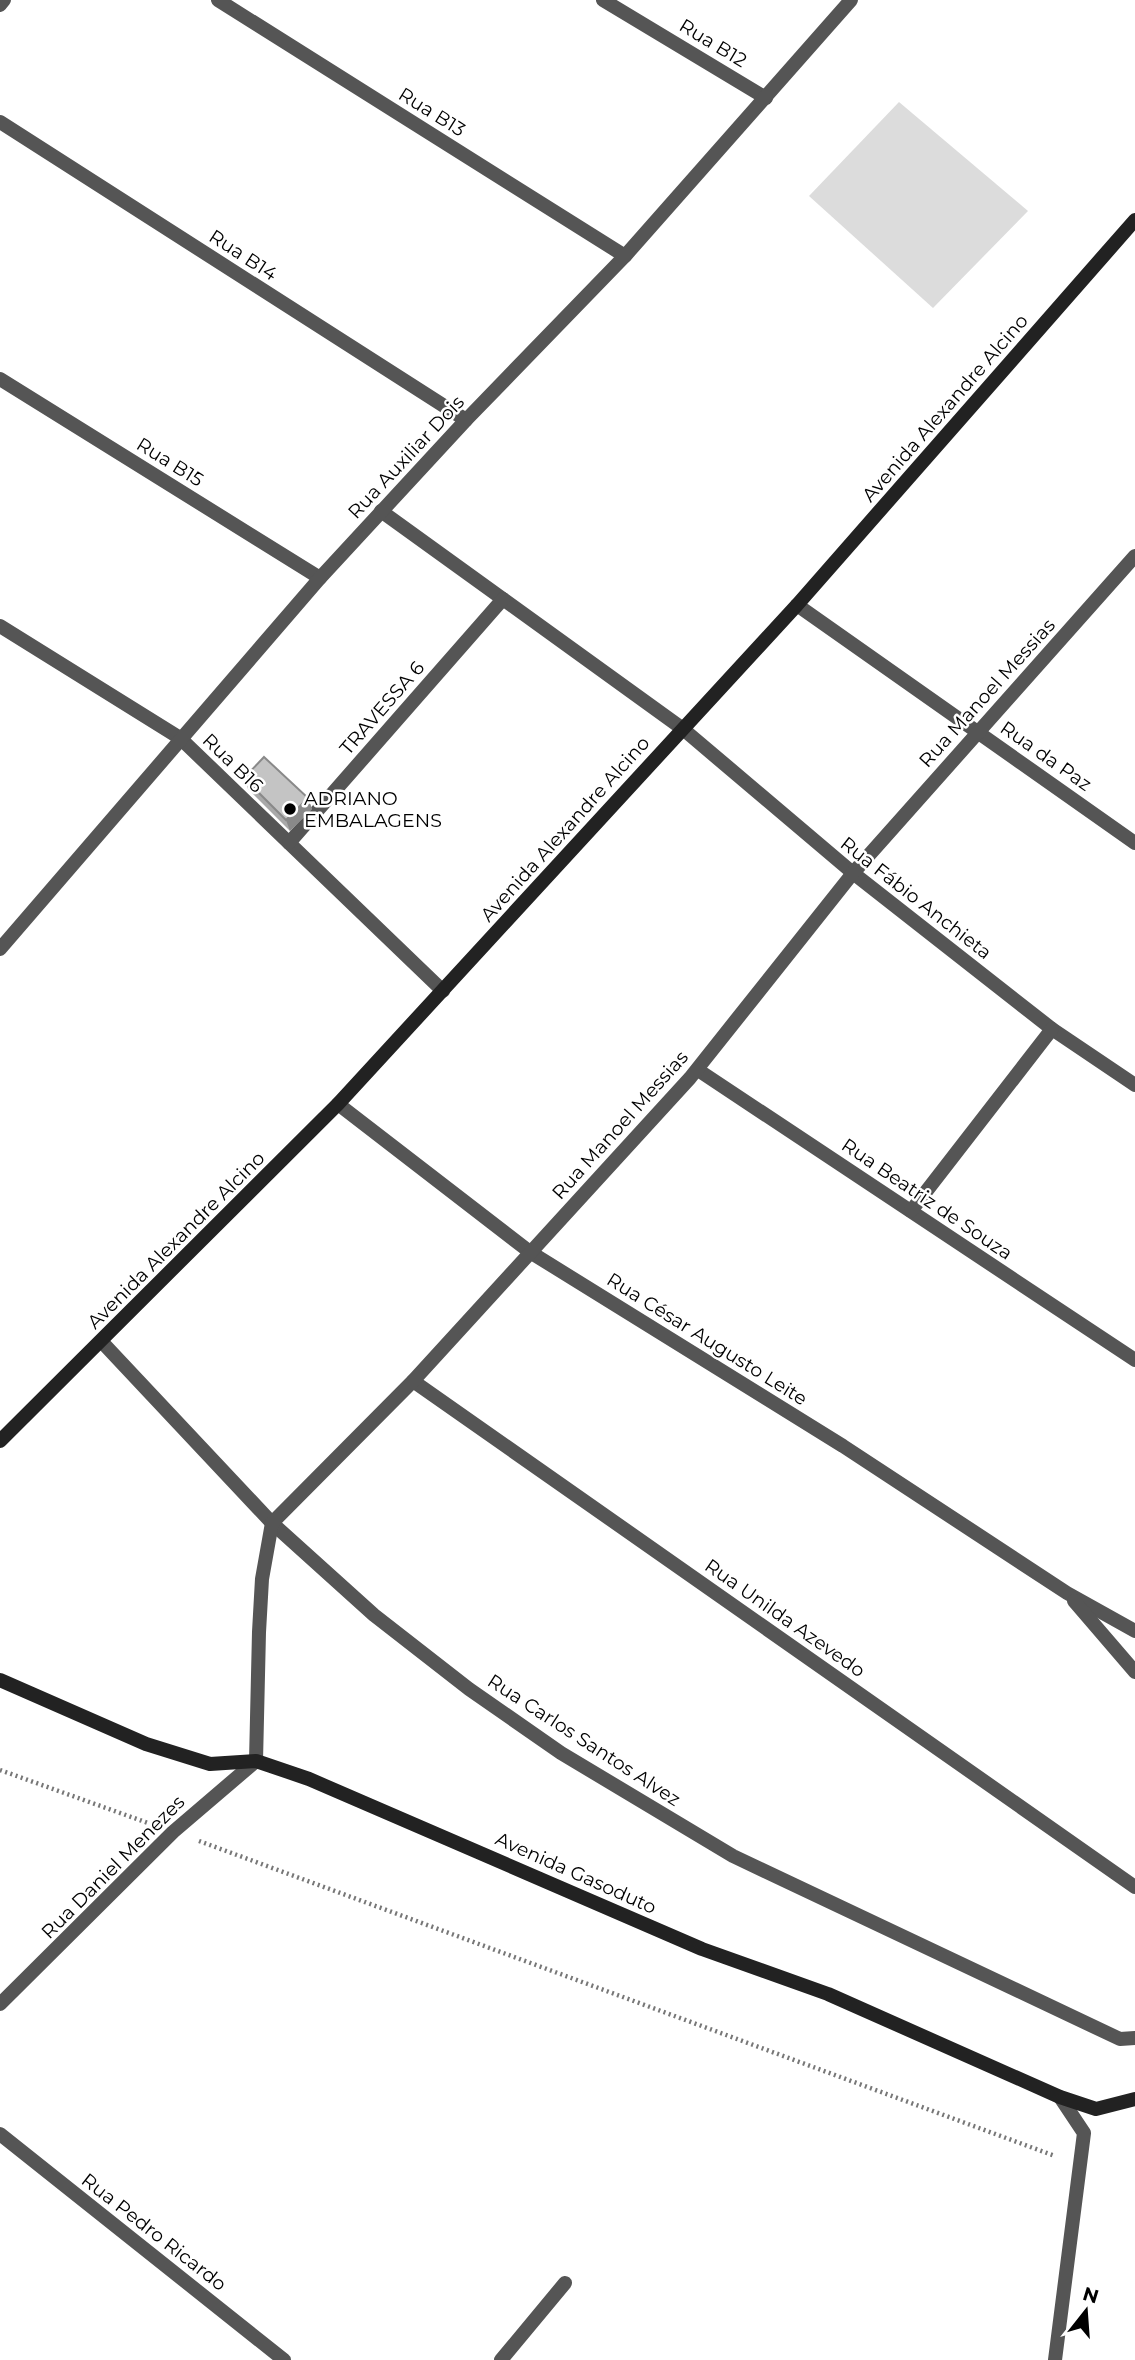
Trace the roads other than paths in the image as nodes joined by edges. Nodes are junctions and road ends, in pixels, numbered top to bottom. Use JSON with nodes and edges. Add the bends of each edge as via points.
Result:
{"nodes":[{"id":1,"x":4,"y":0,"type":"edge"},
{"id":2,"x":218,"y":0,"type":"edge"},
{"id":3,"x":603,"y":0,"type":"edge"},
{"id":4,"x":851,"y":0,"type":"edge"},
{"id":5,"x":0,"y":5,"type":"edge"},
{"id":6,"x":766,"y":98,"type":"junction"},
{"id":7,"x":0,"y":122,"type":"edge"},
{"id":8,"x":1135,"y":220,"type":"edge"},
{"id":9,"x":625,"y":256,"type":"junction"},
{"id":10,"x":0,"y":379,"type":"edge"},
{"id":11,"x":466,"y":420,"type":"junction"},
{"id":12,"x":381,"y":511,"type":"junction"},
{"id":13,"x":1134,"y":559,"type":"edge"},
{"id":14,"x":320,"y":578,"type":"junction"},
{"id":15,"x":503,"y":599,"type":"junction"},
{"id":16,"x":797,"y":605,"type":"junction"},
{"id":17,"x":0,"y":626,"type":"edge"},
{"id":18,"x":683,"y":729,"type":"junction"},
{"id":19,"x":977,"y":731,"type":"junction"},
{"id":20,"x":180,"y":738,"type":"junction"},
{"id":21,"x":289,"y":843,"type":"junction"},
{"id":22,"x":1135,"y":843,"type":"edge"},
{"id":23,"x":853,"y":873,"type":"junction"},
{"id":24,"x":0,"y":949,"type":"edge"},
{"id":25,"x":443,"y":991,"type":"junction"},
{"id":26,"x":1052,"y":1029,"type":"junction"},
{"id":27,"x":698,"y":1070,"type":"junction"},
{"id":28,"x":1135,"y":1085,"type":"edge"},
{"id":29,"x":338,"y":1104,"type":"junction"},
{"id":30,"x":911,"y":1211,"type":"junction"},
{"id":31,"x":530,"y":1252,"type":"junction"},
{"id":32,"x":102,"y":1342,"type":"junction"},
{"id":33,"x":1135,"y":1360,"type":"edge"},
{"id":34,"x":413,"y":1381,"type":"junction"},
{"id":35,"x":0,"y":1441,"type":"edge"},
{"id":36,"x":272,"y":1523,"type":"junction"},
{"id":37,"x":1067,"y":1593,"type":"junction"},
{"id":38,"x":1135,"y":1630,"type":"edge"},
{"id":39,"x":1135,"y":1672,"type":"edge"},
{"id":40,"x":0,"y":1680,"type":"edge"},
{"id":41,"x":256,"y":1760,"type":"junction"},
{"id":42,"x":1135,"y":1887,"type":"edge"},
{"id":43,"x":0,"y":2004,"type":"edge"},
{"id":44,"x":1135,"y":2038,"type":"edge"},
{"id":45,"x":1060,"y":2096,"type":"junction"},
{"id":46,"x":1135,"y":2099,"type":"edge"},
{"id":47,"x":0,"y":2134,"type":"edge"},
{"id":48,"x":565,"y":2283,"type":"dead end"},
{"id":49,"x":284,"y":2360,"type":"edge"},
{"id":50,"x":501,"y":2360,"type":"edge"},
{"id":51,"x":1055,"y":2360,"type":"edge"}],
"edges":[{"from":1,"to":5,"type":"street"},
{"from":2,"to":9,"type":"street","name":"Rua B13"},
{"from":3,"to":6,"type":"street","name":"Rua B12"},
{"from":4,"to":6,"type":"street","name":"Rua Auxiliar Dois"},
{"from":6,"to":9,"type":"street","name":"Rua Auxiliar Dois"},
{"from":7,"to":11,"type":"street","name":"Rua B14"},
{"from":8,"to":16,"type":"street","name":"Avenida Alexandre Alcino"},
{"from":9,"to":11,"type":"street","name":"Rua Auxiliar Dois"},
{"from":10,"to":14,"type":"street","name":"Rua B15"},
{"from":11,"to":12,"type":"street","name":"Rua Auxiliar Dois"},
{"from":12,"to":14,"type":"street","name":"Rua Auxiliar Dois"},
{"from":12,"to":15,"type":"street","name":"Rua Fábio Anchieta"},
{"from":13,"to":19,"type":"street","name":"Rua Manoel Messias"},
{"from":14,"to":20,"type":"street","name":"Rua Auxiliar Dois"},
{"from":15,"to":18,"type":"street","name":"Rua Fábio Anchieta"},
{"from":15,"to":21,"type":"street","name":"TRAVESSA 6"},
{"from":16,"to":18,"type":"street","name":"Avenida Alexandre Alcino"},
{"from":16,"to":19,"type":"street","name":"Rua da Paz"},
{"from":17,"to":20,"type":"street","name":"Rua B16"},
{"from":18,"to":23,"type":"street","name":"Rua Fábio Anchieta"},
{"from":18,"to":25,"type":"street","name":"Avenida Alexandre Alcino"},
{"from":19,"to":22,"type":"street","name":"Rua da Paz"},
{"from":19,"to":23,"type":"street","name":"Rua Manoel Messias"},
{"from":20,"to":21,"type":"street","name":"Rua B16"},
{"from":20,"to":24,"type":"street","name":"Rua Auxiliar Dois"},
{"from":21,"to":25,"type":"street","name":"Rua B16"},
{"from":23,"to":26,"type":"street","name":"Rua Fábio Anchieta"},
{"from":23,"to":27,"type":"street","name":"Rua Manoel Messias"},
{"from":25,"to":29,"type":"street","name":"Avenida Alexandre Alcino"},
{"from":26,"to":28,"type":"street","name":"Rua Fábio Anchieta"},
{"from":26,"to":30,"type":"street"},
{"from":27,"to":30,"type":"street","name":"Rua Beatriz de Souza"},
{"from":27,"to":31,"type":"street","name":"Rua Manoel Messias"},
{"from":29,"to":31,"type":"street","name":"Rua César Augusto Leite"},
{"from":29,"to":32,"type":"street","name":"Avenida Alexandre Alcino"},
{"from":30,"to":33,"type":"street","name":"Rua Beatriz de Souza"},
{"from":31,"to":34,"type":"street","name":"Rua Manoel Messias"},
{"from":31,"to":37,"type":"street","name":"Rua César Augusto Leite","via":[[843,1446]]},
{"from":32,"to":35,"type":"street","name":"Avenida Alexandre Alcino"},
{"from":32,"to":36,"type":"street","name":"Rua Carlos Santos Alvez"},
{"from":34,"to":36,"type":"street","name":"Rua Manoel Messias"},
{"from":34,"to":42,"type":"street","name":"Rua Unilda Azevedo"},
{"from":36,"to":41,"type":"street","via":[[258,1632]]},
{"from":36,"to":44,"type":"street","name":"Rua Carlos Santos Alvez","via":[[374,1615],[469,1689],[658,1812],[758,1868],[1120,2039]]},
{"from":37,"to":38,"type":"street","name":"Rua César Augusto Leite"},
{"from":37,"to":39,"type":"street","name":"Rua César Augusto Leite"},
{"from":40,"to":41,"type":"street","name":"Avenida Gasoduto","via":[[146,1744],[210,1764]]},
{"from":41,"to":43,"type":"street","name":"Rua Daniel Menezes","via":[[173,1832]]},
{"from":41,"to":45,"type":"street","name":"Avenida Gasoduto","via":[[365,1802],[702,1949],[828,1994]]},
{"from":45,"to":46,"type":"street","name":"Avenida Gasoduto","via":[[1096,2109]]},
{"from":45,"to":51,"type":"street","via":[[1084,2133]]},
{"from":47,"to":49,"type":"street","name":"Rua Pedro Ricardo"},
{"from":48,"to":50,"type":"street"}]}
